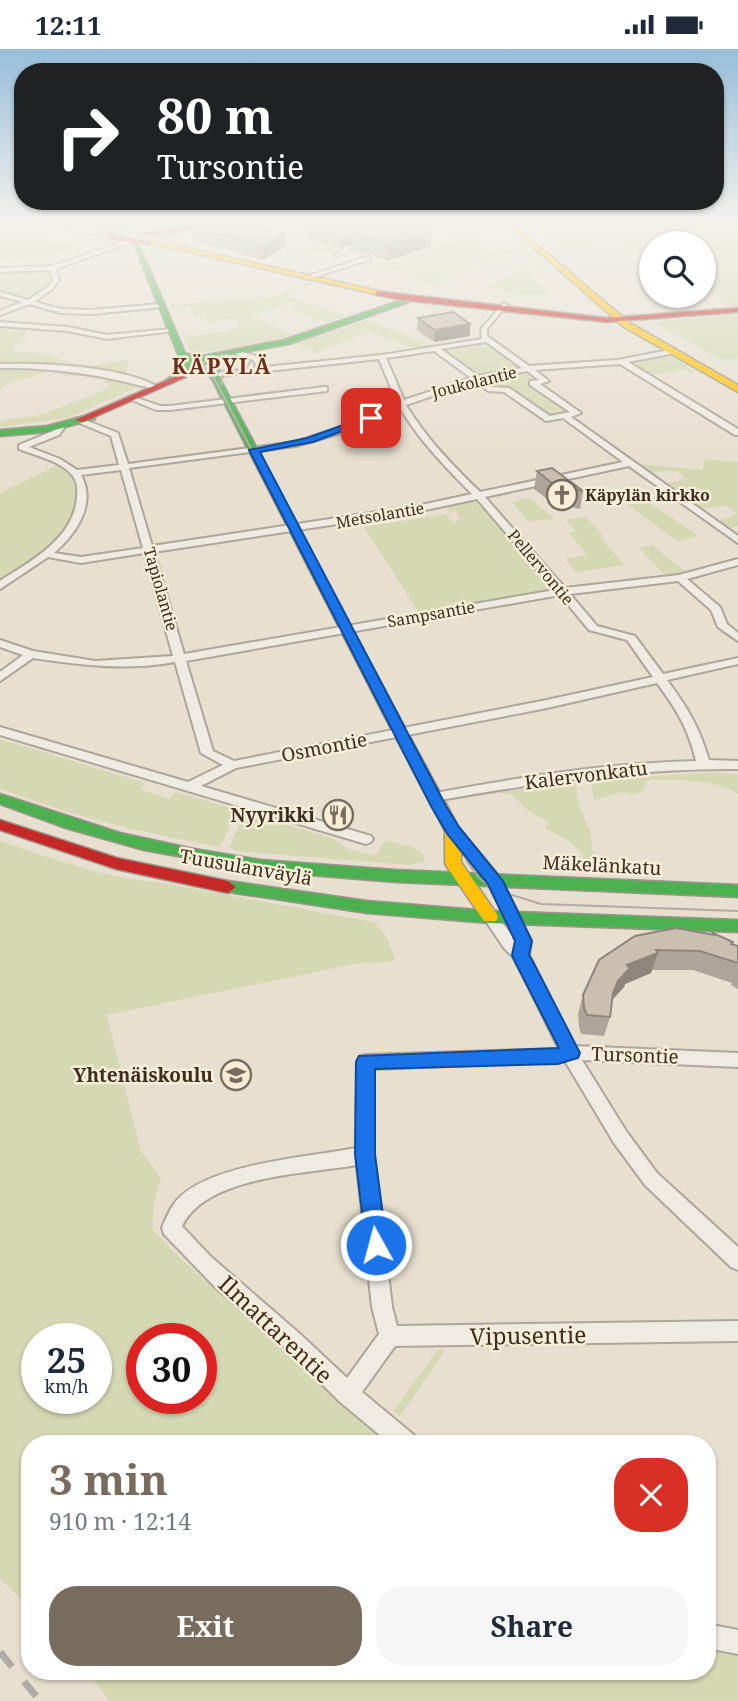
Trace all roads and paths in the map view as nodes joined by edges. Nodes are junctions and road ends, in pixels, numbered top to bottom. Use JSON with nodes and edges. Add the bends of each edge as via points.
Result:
{"nodes":[{"id":1,"x":12,"y":298,"type":"edge"},
{"id":2,"x":36,"y":298,"type":"edge"},
{"id":3,"x":157,"y":298,"type":"edge"},
{"id":4,"x":405,"y":298,"type":"edge"},
{"id":5,"x":420,"y":298,"type":"edge"},
{"id":6,"x":596,"y":298,"type":"edge"},
{"id":7,"x":615,"y":298,"type":"edge"},
{"id":8,"x":27,"y":303,"type":"junction"},
{"id":9,"x":161,"y":306,"type":"junction"},
{"id":10,"x":503,"y":306,"type":"junction"},
{"id":11,"x":738,"y":310,"type":"edge"},
{"id":12,"x":0,"y":313,"type":"edge"},
{"id":13,"x":619,"y":318,"type":"junction"},
{"id":14,"x":639,"y":318,"type":"junction"},
{"id":15,"x":0,"y":324,"type":"edge"},
{"id":16,"x":171,"y":331,"type":"junction"},
{"id":17,"x":486,"y":340,"type":"junction"},
{"id":18,"x":436,"y":349,"type":"junction"},
{"id":19,"x":672,"y":351,"type":"junction"},
{"id":20,"x":246,"y":354,"type":"junction"},
{"id":21,"x":382,"y":357,"type":"junction"},
{"id":22,"x":621,"y":361,"type":"junction"},
{"id":23,"x":0,"y":366,"type":"edge"},
{"id":24,"x":200,"y":366,"type":"junction"},
{"id":25,"x":529,"y":369,"type":"junction"},
{"id":26,"x":263,"y":370,"type":"junction"},
{"id":27,"x":738,"y":375,"type":"edge"},
{"id":28,"x":475,"y":379,"type":"junction"},
{"id":29,"x":162,"y":384,"type":"junction"},
{"id":30,"x":324,"y":389,"type":"dead end"},
{"id":31,"x":738,"y":389,"type":"edge"},
{"id":32,"x":131,"y":398,"type":"junction"},
{"id":33,"x":228,"y":401,"type":"junction"},
{"id":34,"x":402,"y":403,"type":"junction"},
{"id":35,"x":565,"y":416,"type":"junction"},
{"id":36,"x":80,"y":420,"type":"junction"},
{"id":37,"x":57,"y":426,"type":"junction"},
{"id":38,"x":0,"y":433,"type":"edge"},
{"id":39,"x":738,"y":433,"type":"edge"},
{"id":40,"x":254,"y":450,"type":"junction"},
{"id":41,"x":629,"y":463,"type":"junction"},
{"id":42,"x":124,"y":467,"type":"junction"},
{"id":43,"x":75,"y":473,"type":"junction"},
{"id":44,"x":479,"y":496,"type":"junction"},
{"id":45,"x":295,"y":528,"type":"junction"},
{"id":46,"x":738,"y":540,"type":"edge"},
{"id":47,"x":150,"y":550,"type":"junction"},
{"id":48,"x":45,"y":554,"type":"junction"},
{"id":49,"x":738,"y":562,"type":"edge"},
{"id":50,"x":681,"y":578,"type":"junction"},
{"id":51,"x":0,"y":586,"type":"edge"},
{"id":52,"x":561,"y":592,"type":"junction"},
{"id":53,"x":347,"y":629,"type":"junction"},
{"id":54,"x":738,"y":638,"type":"edge"},
{"id":55,"x":0,"y":643,"type":"edge"},
{"id":56,"x":32,"y":654,"type":"junction"},
{"id":57,"x":181,"y":659,"type":"junction"},
{"id":58,"x":738,"y":661,"type":"edge"},
{"id":59,"x":0,"y":678,"type":"edge"},
{"id":60,"x":662,"y":680,"type":"junction"},
{"id":61,"x":0,"y":731,"type":"edge"},
{"id":62,"x":401,"y":733,"type":"junction"},
{"id":63,"x":703,"y":763,"type":"junction"},
{"id":64,"x":233,"y":765,"type":"junction"},
{"id":65,"x":738,"y":765,"type":"edge"},
{"id":66,"x":189,"y":786,"type":"junction"},
{"id":67,"x":435,"y":797,"type":"junction"},
{"id":68,"x":0,"y":799,"type":"edge"},
{"id":69,"x":0,"y":825,"type":"edge"},
{"id":70,"x":453,"y":831,"type":"junction"},
{"id":71,"x":366,"y":839,"type":"dead end"},
{"id":72,"x":464,"y":879,"type":"junction"},
{"id":73,"x":495,"y":881,"type":"junction"},
{"id":74,"x":738,"y":891,"type":"edge"},
{"id":75,"x":490,"y":917,"type":"junction"},
{"id":76,"x":513,"y":918,"type":"junction"},
{"id":77,"x":738,"y":926,"type":"edge"},
{"id":78,"x":521,"y":955,"type":"junction"},
{"id":79,"x":571,"y":1053,"type":"junction"},
{"id":80,"x":738,"y":1060,"type":"edge"},
{"id":81,"x":365,"y":1155,"type":"junction"},
{"id":82,"x":738,"y":1260,"type":"edge"},
{"id":83,"x":738,"y":1331,"type":"edge"},
{"id":84,"x":390,"y":1336,"type":"junction"},
{"id":85,"x":347,"y":1395,"type":"junction"},
{"id":86,"x":396,"y":1435,"type":"edge"},
{"id":87,"x":716,"y":1638,"type":"edge"},
{"id":88,"x":738,"y":1642,"type":"edge"}],
"edges":[{"from":1,"to":8,"type":"street"},
{"from":2,"to":8,"type":"street"},
{"from":3,"to":9,"type":"main road"},
{"from":4,"to":20,"type":"main road"},
{"from":5,"to":10,"type":"main road"},
{"from":6,"to":13,"type":"main road"},
{"from":7,"to":14,"type":"main road"},
{"from":8,"to":9,"type":"street","via":[[75,311]]},
{"from":8,"to":12,"type":"street"},
{"from":9,"to":16,"type":"main road"},
{"from":10,"to":13,"type":"main road"},
{"from":10,"to":17,"type":"street","via":[[484,329]]},
{"from":11,"to":14,"type":"main road"},
{"from":13,"to":14,"type":"main road"},
{"from":13,"to":19,"type":"main road"},
{"from":14,"to":27,"type":"main road"},
{"from":15,"to":16,"type":"street","via":[[107,337]]},
{"from":16,"to":24,"type":"main road"},
{"from":17,"to":18,"type":"street"},
{"from":17,"to":25,"type":"street"},
{"from":18,"to":21,"type":"street"},
{"from":18,"to":28,"type":"street"},
{"from":19,"to":22,"type":"street","name":"Joukolantie"},
{"from":19,"to":31,"type":"main road"},
{"from":20,"to":24,"type":"main road"},
{"from":20,"to":26,"type":"street"},
{"from":21,"to":26,"type":"street"},
{"from":21,"to":34,"type":"street","name":"Pellervontie"},
{"from":22,"to":25,"type":"street","name":"Joukolantie"},
{"from":22,"to":39,"type":"street"},
{"from":23,"to":29,"type":"street","via":[[98,371]]},
{"from":24,"to":26,"type":"street"},
{"from":24,"to":29,"type":"main road"},
{"from":24,"to":33,"type":"main road"},
{"from":25,"to":28,"type":"street","name":"Joukolantie"},
{"from":25,"to":35,"type":"street","via":[[545,381],[533,383],[577,413]]},
{"from":28,"to":34,"type":"street","name":"Joukolantie"},
{"from":28,"to":35,"type":"street","via":[[491,389],[506,390],[549,419]]},
{"from":29,"to":32,"type":"main road"},
{"from":30,"to":33,"type":"street"},
{"from":32,"to":33,"type":"street","via":[[166,408]]},
{"from":32,"to":36,"type":"main road"},
{"from":33,"to":40,"type":"main road"},
{"from":34,"to":40,"type":"street","name":"Joukolantie","via":[[330,435]]},
{"from":34,"to":44,"type":"street","name":"Pellervontie","via":[[426,440]]},
{"from":35,"to":41,"type":"street"},
{"from":36,"to":37,"type":"main road"},
{"from":36,"to":42,"type":"street","name":"Tapiolantie","via":[[115,434]]},
{"from":37,"to":38,"type":"main road"},
{"from":37,"to":43,"type":"street","via":[[56,433],[22,447]]},
{"from":40,"to":42,"type":"street","name":"Joukolantie"},
{"from":40,"to":45,"type":"main road"},
{"from":41,"to":44,"type":"street","name":"Metsolantie"},
{"from":41,"to":46,"type":"street"},
{"from":42,"to":43,"type":"street","name":"Joukolantie"},
{"from":42,"to":47,"type":"street","name":"Tapiolantie"},
{"from":43,"to":48,"type":"street","via":[[82,485],[79,514]]},
{"from":44,"to":45,"type":"street","name":"Metsolantie"},
{"from":44,"to":52,"type":"street","name":"Pellervontie"},
{"from":45,"to":47,"type":"street","name":"Metsolantie"},
{"from":45,"to":53,"type":"main road"},
{"from":47,"to":48,"type":"street","name":"Metsolantie","via":[[81,561]]},
{"from":47,"to":57,"type":"street","name":"Tapiolantie"},
{"from":48,"to":51,"type":"street"},
{"from":49,"to":50,"type":"street","name":"Sampsantie"},
{"from":50,"to":52,"type":"street","name":"Sampsantie"},
{"from":50,"to":54,"type":"street","via":[[716,609],[722,625]]},
{"from":52,"to":53,"type":"street","name":"Sampsantie"},
{"from":52,"to":60,"type":"street","name":"Pellervontie","via":[[593,628],[631,638]]},
{"from":53,"to":57,"type":"street","name":"Sampsantie"},
{"from":53,"to":62,"type":"main road"},
{"from":55,"to":56,"type":"street","name":"Sampsantie"},
{"from":56,"to":57,"type":"street","name":"Sampsantie","via":[[120,665]]},
{"from":56,"to":59,"type":"street"},
{"from":57,"to":64,"type":"street","name":"Tapiolantie","via":[[207,753]]},
{"from":58,"to":60,"type":"street","name":"Osmontie"},
{"from":60,"to":62,"type":"street","name":"Osmontie"},
{"from":60,"to":63,"type":"street","name":"Pellervontie","via":[[695,733]]},
{"from":61,"to":66,"type":"street"},
{"from":62,"to":64,"type":"street","name":"Osmontie"},
{"from":62,"to":67,"type":"main road"},
{"from":63,"to":65,"type":"street","name":"Kalervonkatu"},
{"from":63,"to":67,"type":"street","name":"Kalervonkatu","via":[[576,774]]},
{"from":64,"to":66,"type":"street","name":"Osmontie"},
{"from":66,"to":71,"type":"street"},
{"from":67,"to":70,"type":"main road"},
{"from":68,"to":72,"type":"main road","name":"Tuusulanväylä","via":[[117,838],[191,855],[315,871]]},
{"from":69,"to":75,"type":"main road","name":"Tuusulanväylä","via":[[102,860],[178,876],[320,901]]},
{"from":70,"to":72,"type":"main road","via":[[452,858]]},
{"from":70,"to":73,"type":"main road"},
{"from":72,"to":73,"type":"main road","name":"Mäkelänkatu"},
{"from":72,"to":75,"type":"main road"},
{"from":73,"to":74,"type":"main road","name":"Mäkelänkatu"},
{"from":73,"to":76,"type":"main road"},
{"from":75,"to":76,"type":"main road"},
{"from":75,"to":78,"type":"street"},
{"from":76,"to":77,"type":"main road"},
{"from":76,"to":78,"type":"street","via":[[524,941]]},
{"from":78,"to":79,"type":"street"},
{"from":79,"to":80,"type":"street","name":"Tursontie"},
{"from":79,"to":81,"type":"street","name":"Tursontie","via":[[365,1062]]},
{"from":79,"to":82,"type":"street","via":[[646,1173]]},
{"from":81,"to":84,"type":"street","via":[[382,1307]]},
{"from":81,"to":85,"type":"street","name":"Ilmattarentie","via":[[296,1165],[208,1187],[184,1205],[171,1228],[189,1250]]},
{"from":83,"to":84,"type":"street","name":"Vipusentie"},
{"from":84,"to":85,"type":"street"},
{"from":85,"to":86,"type":"street","name":"Ilmattarentie"},
{"from":87,"to":88,"type":"street"}]}
